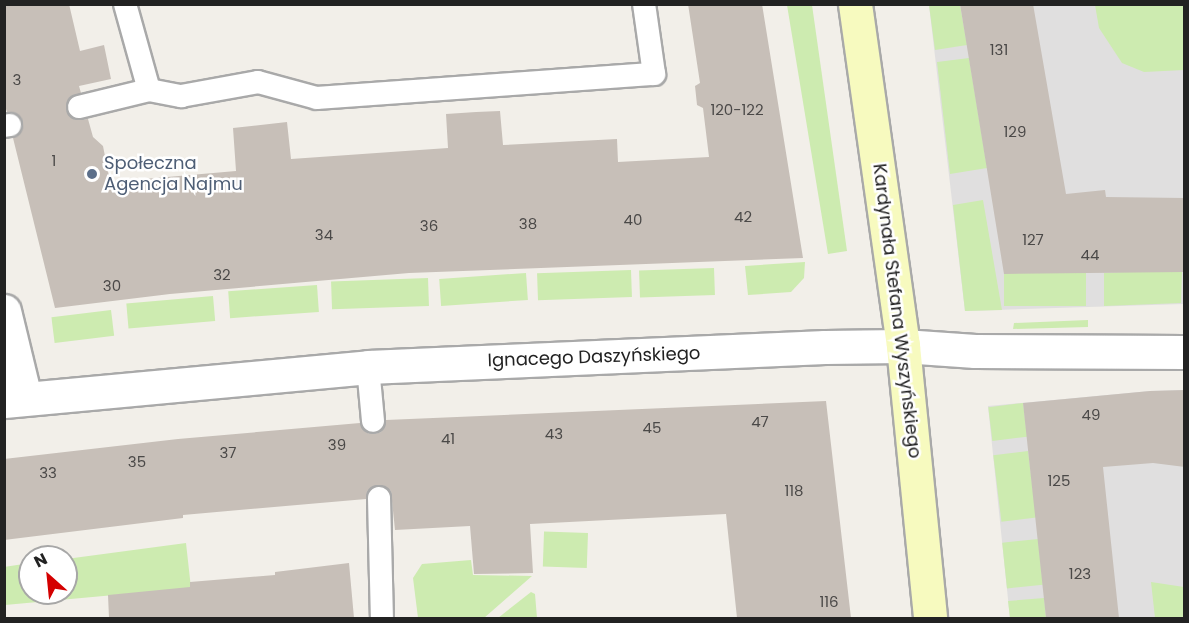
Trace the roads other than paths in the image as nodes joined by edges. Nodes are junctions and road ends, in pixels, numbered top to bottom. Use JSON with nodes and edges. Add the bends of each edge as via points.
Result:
{"nodes":[{"id":1,"x":125,"y":4,"type":"edge"},
{"id":2,"x":644,"y":4,"type":"edge"},
{"id":3,"x":855,"y":4,"type":"edge"},
{"id":4,"x":149,"y":90,"type":"junction"},
{"id":5,"x":80,"y":107,"type":"dead end"},
{"id":6,"x":4,"y":311,"type":"edge"},
{"id":7,"x":903,"y":346,"type":"junction"},
{"id":8,"x":1185,"y":352,"type":"edge"},
{"id":9,"x":368,"y":367,"type":"junction"},
{"id":10,"x":15,"y":400,"type":"edge"},
{"id":11,"x":373,"y":422,"type":"dead end"},
{"id":12,"x":379,"y":498,"type":"dead end"},
{"id":13,"x":382,"y":618,"type":"edge"},
{"id":14,"x":930,"y":618,"type":"edge"}],
"edges":[{"from":1,"to":4,"type":"lane"},
{"from":2,"to":4,"type":"lane","via":[[654,74],[317,98],[258,82],[181,96]]},
{"from":3,"to":7,"type":"main road","name":"Kardynała Stefana Wyszyńskiego"},
{"from":4,"to":5,"type":"lane"},
{"from":6,"to":10,"type":"street"},
{"from":7,"to":8,"type":"street","name":"Ignacego Daszyńskiego","via":[[975,351]]},
{"from":7,"to":9,"type":"street","name":"Ignacego Daszyńskiego"},
{"from":7,"to":14,"type":"main road","name":"Kardynała Stefana Wyszyńskiego"},
{"from":9,"to":10,"type":"street","name":"Ignacego Daszyńskiego"},
{"from":9,"to":11,"type":"lane"},
{"from":12,"to":13,"type":"lane"}]}
